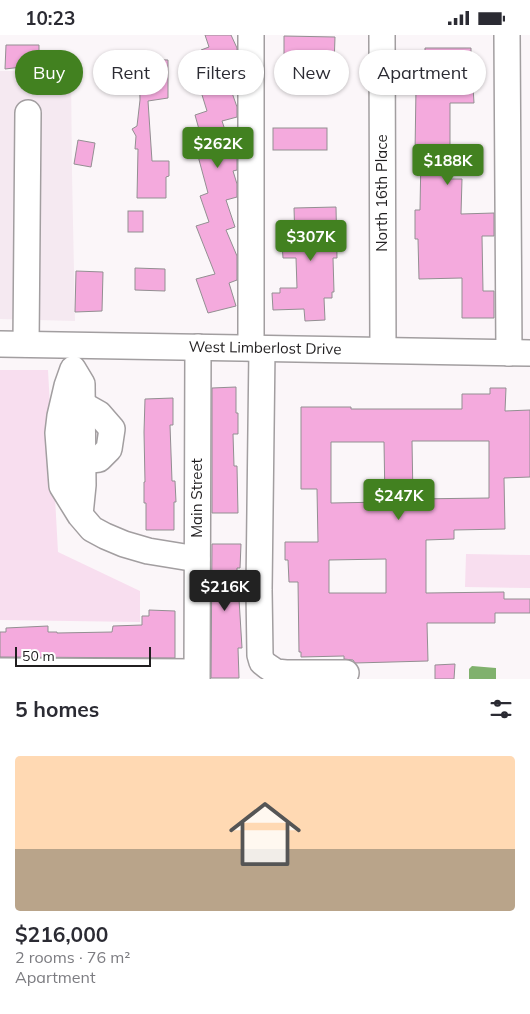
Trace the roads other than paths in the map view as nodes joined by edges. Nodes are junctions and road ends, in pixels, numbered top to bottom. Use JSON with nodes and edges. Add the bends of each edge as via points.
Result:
{"nodes":[{"id":1,"x":251,"y":35,"type":"edge"},
{"id":2,"x":382,"y":35,"type":"edge"},
{"id":3,"x":507,"y":35,"type":"edge"},
{"id":4,"x":28,"y":113,"type":"dead end"},
{"id":5,"x":0,"y":344,"type":"edge"},
{"id":6,"x":26,"y":344,"type":"junction"},
{"id":7,"x":198,"y":347,"type":"junction"},
{"id":8,"x":257,"y":348,"type":"junction"},
{"id":9,"x":383,"y":350,"type":"junction"},
{"id":10,"x":519,"y":353,"type":"edge"},
{"id":11,"x":73,"y":357,"type":"junction"},
{"id":12,"x":60,"y":447,"type":"junction"},
{"id":13,"x":83,"y":461,"type":"junction"},
{"id":14,"x":80,"y":515,"type":"junction"},
{"id":15,"x":197,"y":559,"type":"junction"},
{"id":16,"x":0,"y":671,"type":"edge"},
{"id":17,"x":346,"y":673,"type":"dead end"},
{"id":18,"x":196,"y":675,"type":"edge"}],
"edges":[{"from":1,"to":8,"type":"street"},
{"from":2,"to":9,"type":"street","name":"North 16th Place"},
{"from":3,"to":10,"type":"street"},
{"from":4,"to":6,"type":"street"},
{"from":5,"to":6,"type":"street","name":"West Limberlost Drive"},
{"from":6,"to":11,"type":"street","name":"West Limberlost Drive"},
{"from":7,"to":8,"type":"street","name":"West Limberlost Drive"},
{"from":7,"to":11,"type":"street","name":"West Limberlost Drive"},
{"from":7,"to":15,"type":"street","name":"Main Street"},
{"from":8,"to":9,"type":"street","name":"West Limberlost Drive"},
{"from":8,"to":17,"type":"street","via":[[260,655],[262,662],[276,672]]},
{"from":9,"to":10,"type":"street","name":"West Limberlost Drive"},
{"from":11,"to":12,"type":"street","via":[[60,416]]},
{"from":11,"to":13,"type":"street","via":[[82,384]]},
{"from":12,"to":13,"type":"street"},
{"from":12,"to":14,"type":"street","via":[[62,485]]},
{"from":13,"to":14,"type":"street"},
{"from":14,"to":15,"type":"street","via":[[92,529],[124,544]]},
{"from":15,"to":18,"type":"street","name":"Main Street"},
{"from":16,"to":18,"type":"street"}]}
